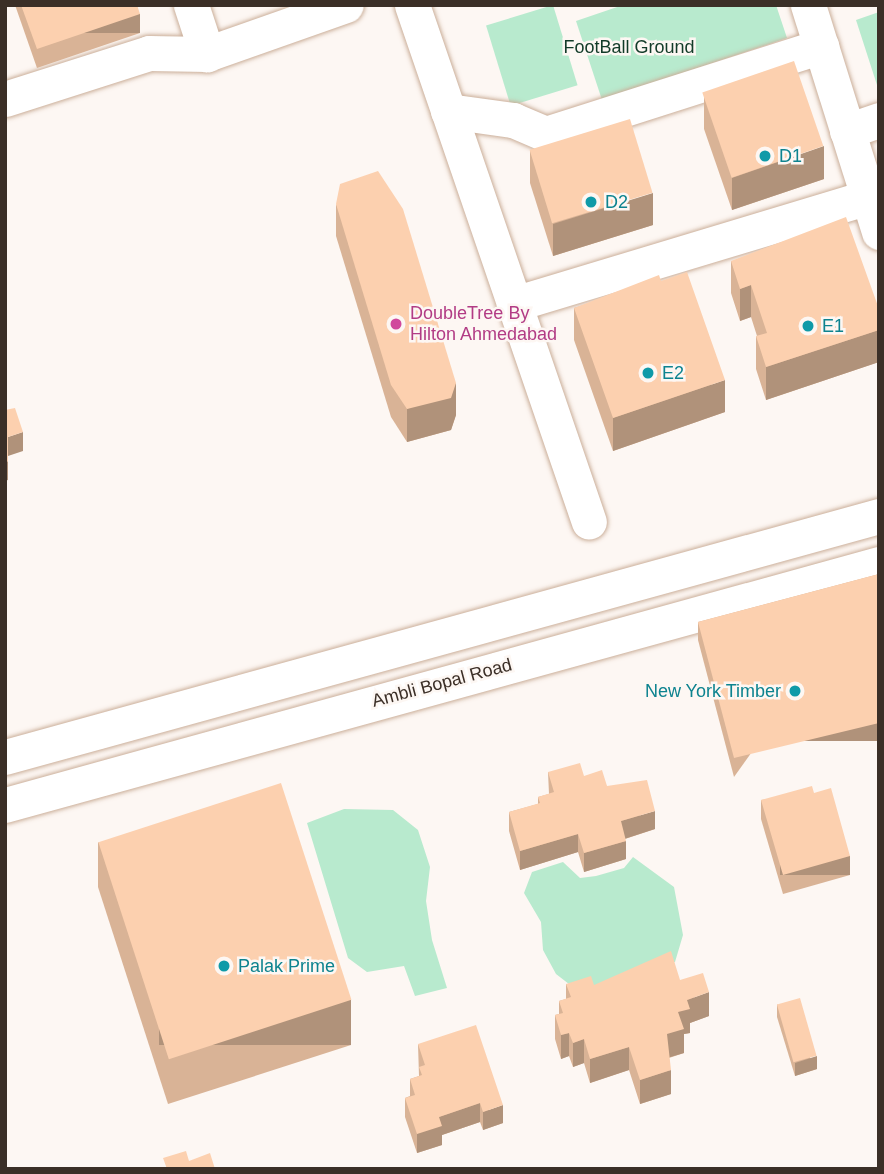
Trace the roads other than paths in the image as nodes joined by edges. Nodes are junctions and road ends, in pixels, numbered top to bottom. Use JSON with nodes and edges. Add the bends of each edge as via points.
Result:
{"nodes":[{"id":1,"x":191,"y":5,"type":"edge"},
{"id":2,"x":346,"y":5,"type":"edge"},
{"id":3,"x":412,"y":5,"type":"edge"},
{"id":4,"x":808,"y":5,"type":"edge"},
{"id":5,"x":821,"y":46,"type":"junction"},
{"id":6,"x":207,"y":54,"type":"junction"},
{"id":7,"x":9,"y":87,"type":"edge"},
{"id":8,"x":448,"y":111,"type":"junction"},
{"id":9,"x":863,"y":125,"type":"edge"},
{"id":10,"x":868,"y":197,"type":"junction"},
{"id":11,"x":879,"y":232,"type":"edge"},
{"id":12,"x":514,"y":304,"type":"junction"},
{"id":13,"x":879,"y":516,"type":"edge"},
{"id":14,"x":589,"y":522,"type":"dead end"},
{"id":15,"x":879,"y":564,"type":"edge"},
{"id":16,"x":5,"y":757,"type":"edge"},
{"id":17,"x":5,"y":805,"type":"edge"}],
"edges":[{"from":1,"to":6,"type":"street"},
{"from":2,"to":6,"type":"street"},
{"from":3,"to":8,"type":"street"},
{"from":4,"to":5,"type":"street"},
{"from":5,"to":8,"type":"street","via":[[546,134],[513,120]]},
{"from":5,"to":9,"type":"street"},
{"from":6,"to":7,"type":"street","via":[[149,52]]},
{"from":8,"to":12,"type":"street"},
{"from":9,"to":10,"type":"street"},
{"from":10,"to":11,"type":"street"},
{"from":10,"to":12,"type":"street"},
{"from":12,"to":14,"type":"street"},
{"from":13,"to":16,"type":"street"},
{"from":15,"to":17,"type":"street","name":"Ambli Bopal Road"}]}
